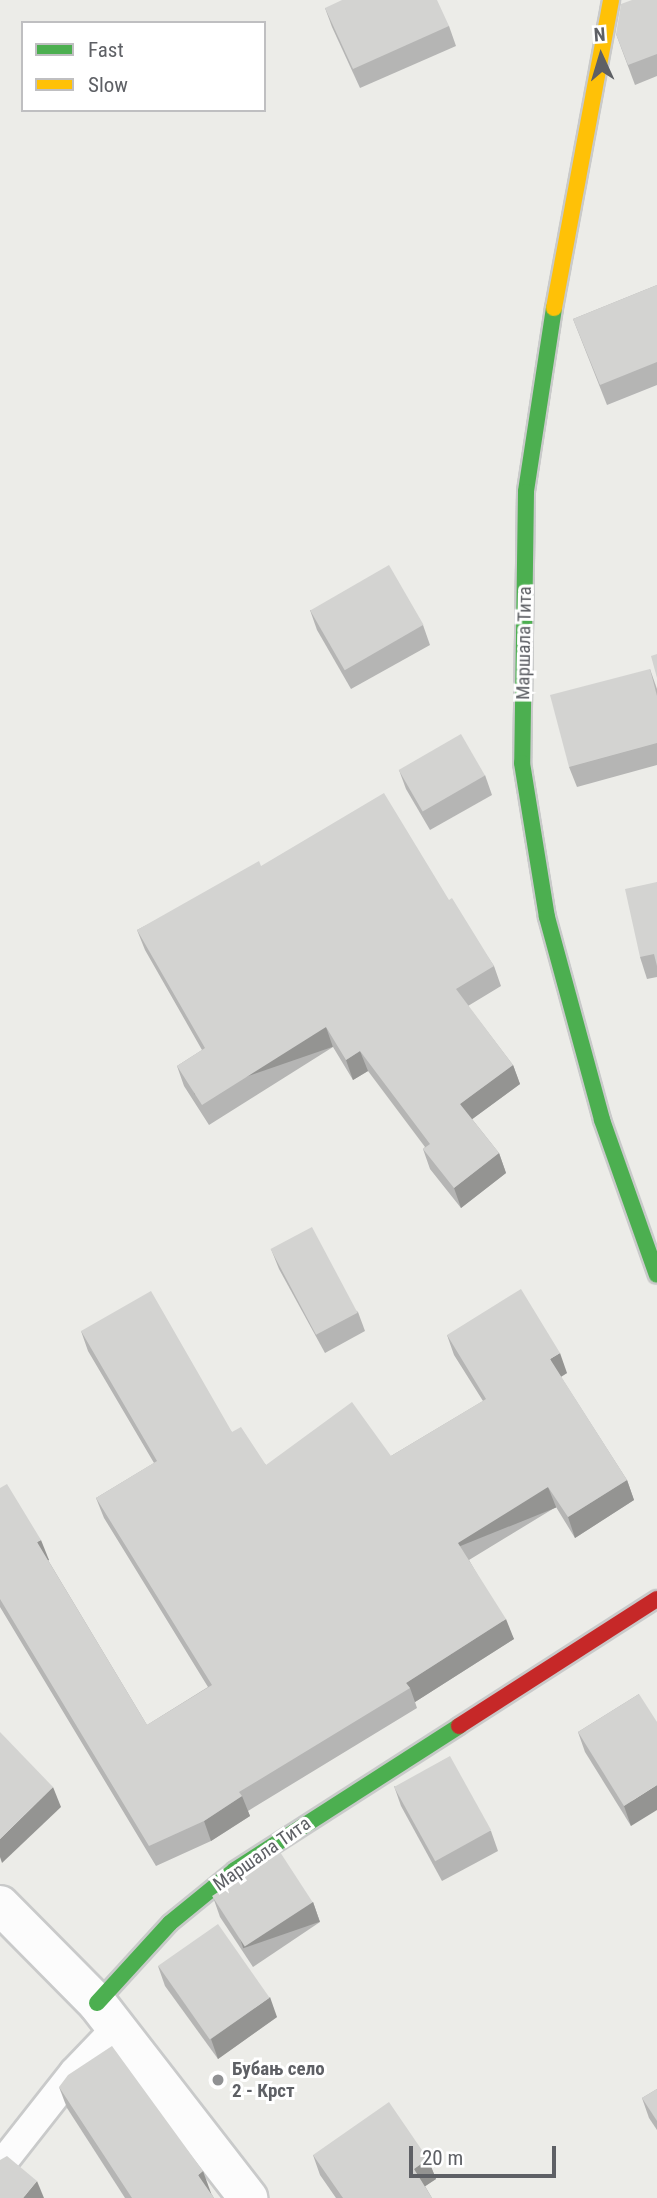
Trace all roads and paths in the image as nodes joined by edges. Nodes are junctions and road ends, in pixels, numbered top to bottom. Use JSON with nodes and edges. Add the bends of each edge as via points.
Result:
{"nodes":[{"id":1,"x":611,"y":0,"type":"edge"},
{"id":2,"x":657,"y":1275,"type":"edge"},
{"id":3,"x":657,"y":1599,"type":"edge"},
{"id":4,"x":0,"y":1905,"type":"edge"},
{"id":5,"x":106,"y":2015,"type":"junction"},
{"id":6,"x":0,"y":2166,"type":"edge"},
{"id":7,"x":248,"y":2198,"type":"edge"}],
"edges":[{"from":1,"to":2,"type":"street","name":"Маршала Тита","via":[[561,259],[526,492],[522,763],[547,917],[602,1120]]},
{"from":3,"to":5,"type":"street","name":"Маршала Тита","via":[[235,1870],[170,1923]]},
{"from":4,"to":5,"type":"street"},
{"from":5,"to":6,"type":"lane","via":[[74,2072]]},
{"from":5,"to":7,"type":"street"}]}
